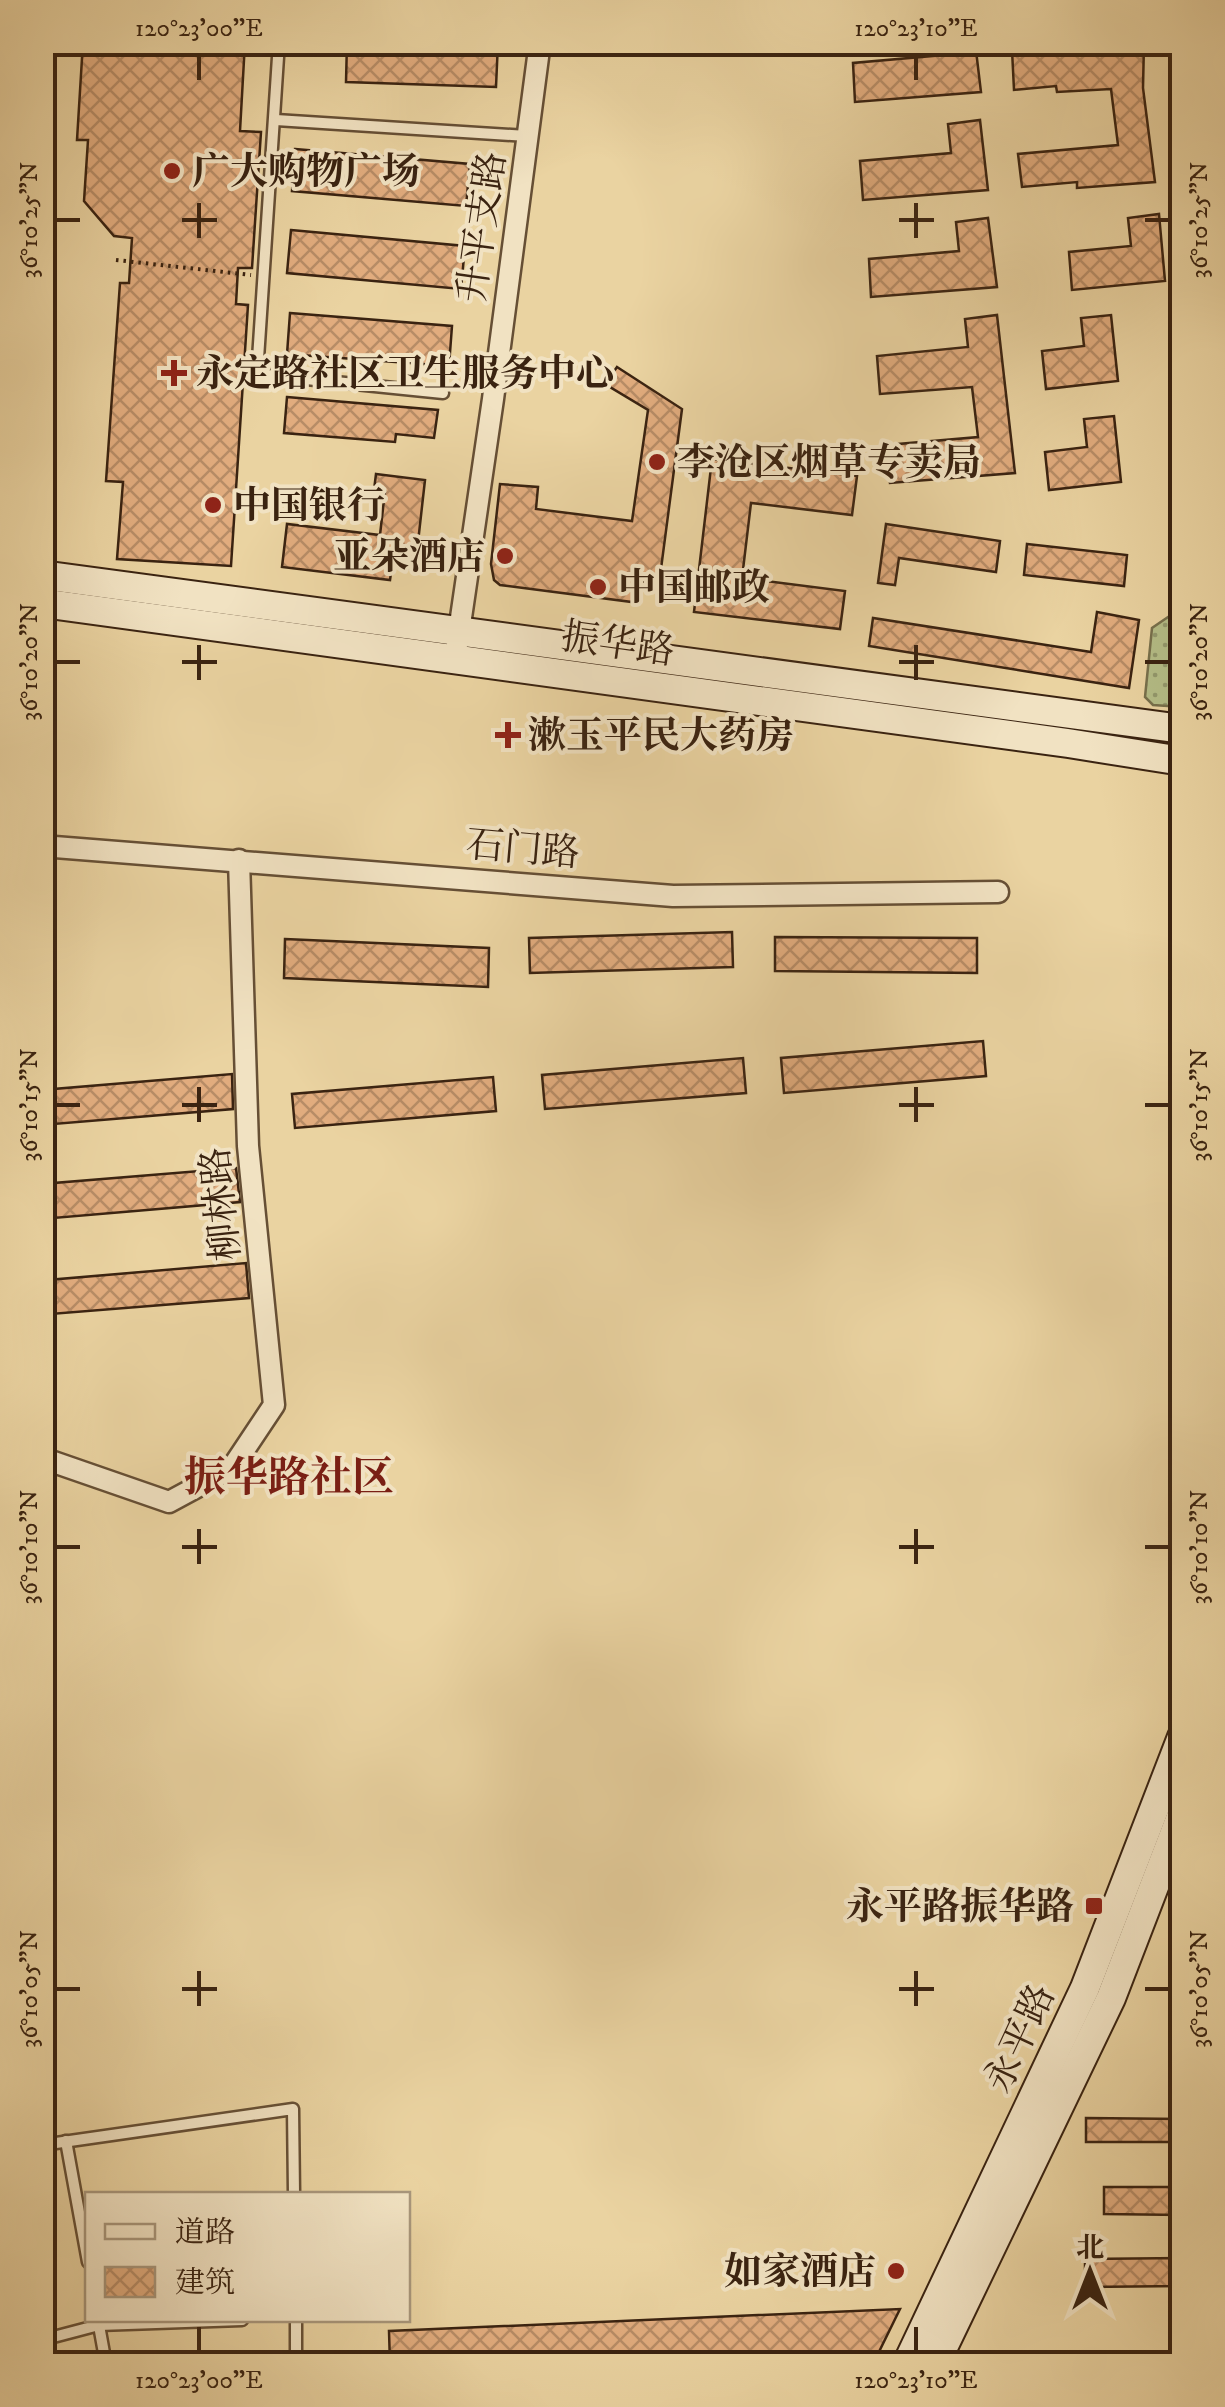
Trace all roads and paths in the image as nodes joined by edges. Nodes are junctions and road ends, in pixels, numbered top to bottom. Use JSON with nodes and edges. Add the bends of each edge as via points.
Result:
{"nodes":[{"id":1,"x":279,"y":42,"type":"edge"},
{"id":2,"x":540,"y":42,"type":"edge"},
{"id":3,"x":276,"y":120,"type":"junction"},
{"id":4,"x":528,"y":136,"type":"junction"},
{"id":5,"x":116,"y":260,"type":"dead end"},
{"id":6,"x":264,"y":276,"type":"junction"},
{"id":7,"x":443,"y":392,"type":"dead end"},
{"id":8,"x":42,"y":575,"type":"edge"},
{"id":9,"x":42,"y":603,"type":"edge"},
{"id":10,"x":456,"y":646,"type":"junction"},
{"id":11,"x":1182,"y":729,"type":"edge"},
{"id":12,"x":1182,"y":761,"type":"edge"},
{"id":13,"x":42,"y":846,"type":"edge"},
{"id":14,"x":239,"y":860,"type":"junction"},
{"id":15,"x":998,"y":892,"type":"dead end"},
{"id":16,"x":42,"y":1458,"type":"edge"},
{"id":17,"x":1182,"y":1737,"type":"edge"},
{"id":18,"x":1182,"y":1814,"type":"edge"},
{"id":19,"x":66,"y":2142,"type":"junction"},
{"id":20,"x":42,"y":2145,"type":"edge"},
{"id":21,"x":294,"y":2192,"type":"edge"},
{"id":22,"x":85,"y":2246,"type":"edge"},
{"id":23,"x":99,"y":2322,"type":"edge"},
{"id":24,"x":296,"y":2322,"type":"edge"},
{"id":25,"x":42,"y":2340,"type":"edge"},
{"id":26,"x":106,"y":2364,"type":"edge"},
{"id":27,"x":296,"y":2364,"type":"edge"},
{"id":28,"x":907,"y":2364,"type":"edge"},
{"id":29,"x":935,"y":2364,"type":"edge"}],
"edges":[{"from":1,"to":3,"type":"lane"},
{"from":2,"to":4,"type":"street","name":"升平支路"},
{"from":3,"to":4,"type":"lane"},
{"from":3,"to":6,"type":"lane"},
{"from":4,"to":10,"type":"street","name":"升平支路"},
{"from":5,"to":6,"type":"path"},
{"from":6,"to":7,"type":"lane","via":[[256,374]]},
{"from":8,"to":10,"type":"main road","name":"振华路"},
{"from":9,"to":10,"type":"main road","name":"振华路"},
{"from":10,"to":11,"type":"main road","name":"振华路"},
{"from":10,"to":12,"type":"main road","name":"振华路"},
{"from":13,"to":14,"type":"street","name":"石门路"},
{"from":14,"to":15,"type":"street","name":"石门路","via":[[673,896]]},
{"from":14,"to":16,"type":"street","name":"柳林路","via":[[248,1146],[274,1406],[232,1468],[169,1502]]},
{"from":17,"to":28,"type":"main road","name":"永平路","via":[[1085,1988]]},
{"from":18,"to":29,"type":"main road","name":"永平路","via":[[1111,1998]]},
{"from":19,"to":20,"type":"lane"},
{"from":19,"to":21,"type":"lane","via":[[294,2109]]},
{"from":19,"to":22,"type":"lane"},
{"from":23,"to":25,"type":"lane"},
{"from":23,"to":26,"type":"lane"},
{"from":24,"to":27,"type":"lane"}]}
